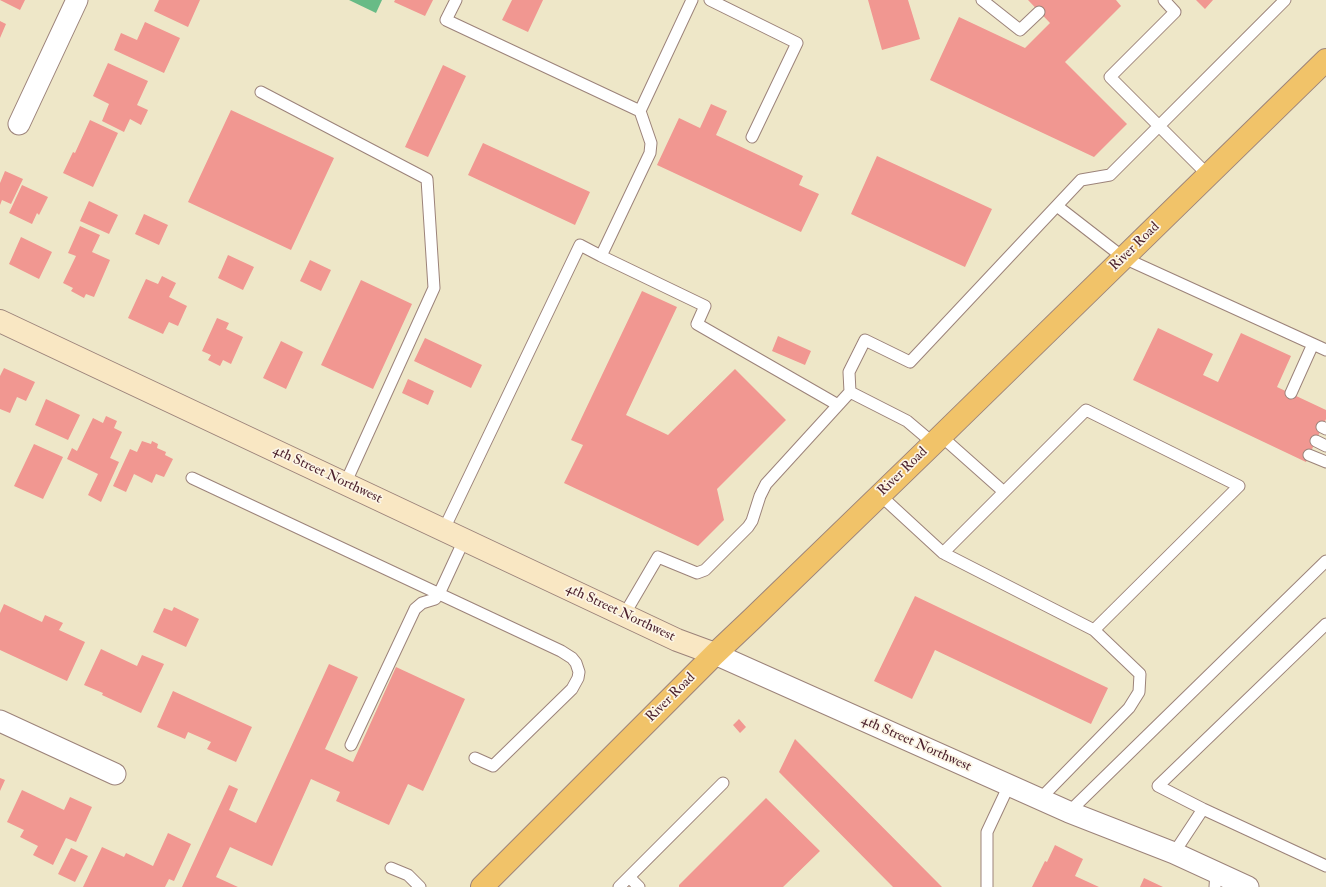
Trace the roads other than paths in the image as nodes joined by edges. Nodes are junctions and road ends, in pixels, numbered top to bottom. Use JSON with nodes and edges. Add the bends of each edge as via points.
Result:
{"nodes":[{"id":1,"x":77,"y":0,"type":"edge"},
{"id":2,"x":456,"y":0,"type":"edge"},
{"id":3,"x":692,"y":0,"type":"edge"},
{"id":4,"x":710,"y":0,"type":"edge"},
{"id":5,"x":982,"y":0,"type":"edge"},
{"id":6,"x":1164,"y":0,"type":"edge"},
{"id":7,"x":1285,"y":0,"type":"edge"},
{"id":8,"x":1039,"y":12,"type":"dead end"},
{"id":9,"x":1326,"y":60,"type":"edge"},
{"id":10,"x":262,"y":92,"type":"dead end"},
{"id":11,"x":640,"y":111,"type":"junction"},
{"id":12,"x":19,"y":124,"type":"dead end"},
{"id":13,"x":1159,"y":126,"type":"junction"},
{"id":14,"x":752,"y":137,"type":"dead end"},
{"id":15,"x":1208,"y":175,"type":"junction"},
{"id":16,"x":1056,"y":206,"type":"junction"},
{"id":17,"x":601,"y":256,"type":"junction"},
{"id":18,"x":1124,"y":258,"type":"junction"},
{"id":19,"x":0,"y":321,"type":"edge"},
{"id":20,"x":1313,"y":344,"type":"junction"},
{"id":21,"x":1326,"y":350,"type":"edge"},
{"id":22,"x":850,"y":392,"type":"junction"},
{"id":23,"x":1291,"y":393,"type":"dead end"},
{"id":24,"x":838,"y":405,"type":"junction"},
{"id":25,"x":937,"y":440,"type":"junction"},
{"id":26,"x":1316,"y":441,"type":"dead end"},
{"id":27,"x":1326,"y":446,"type":"edge"},
{"id":28,"x":1309,"y":455,"type":"dead end"},
{"id":29,"x":1326,"y":462,"type":"edge"},
{"id":30,"x":192,"y":478,"type":"dead end"},
{"id":31,"x":345,"y":484,"type":"junction"},
{"id":32,"x":1004,"y":492,"type":"junction"},
{"id":33,"x":880,"y":495,"type":"junction"},
{"id":34,"x":444,"y":529,"type":"junction"},
{"id":35,"x":464,"y":540,"type":"junction"},
{"id":36,"x":943,"y":553,"type":"junction"},
{"id":37,"x":1326,"y":561,"type":"edge"},
{"id":38,"x":439,"y":594,"type":"junction"},
{"id":39,"x":624,"y":615,"type":"junction"},
{"id":40,"x":1326,"y":624,"type":"edge"},
{"id":41,"x":1094,"y":630,"type":"junction"},
{"id":42,"x":714,"y":654,"type":"junction"},
{"id":43,"x":0,"y":721,"type":"edge"},
{"id":44,"x":350,"y":746,"type":"dead end"},
{"id":45,"x":475,"y":758,"type":"dead end"},
{"id":46,"x":115,"y":774,"type":"dead end"},
{"id":47,"x":723,"y":783,"type":"dead end"},
{"id":48,"x":1009,"y":785,"type":"junction"},
{"id":49,"x":1040,"y":799,"type":"junction"},
{"id":50,"x":1202,"y":809,"type":"junction"},
{"id":51,"x":1069,"y":812,"type":"junction"},
{"id":52,"x":1174,"y":853,"type":"junction"},
{"id":53,"x":1326,"y":866,"type":"edge"},
{"id":54,"x":392,"y":868,"type":"dead end"},
{"id":55,"x":629,"y":877,"type":"junction"},
{"id":56,"x":1216,"y":880,"type":"edge"},
{"id":57,"x":492,"y":883,"type":"edge"},
{"id":58,"x":420,"y":887,"type":"edge"},
{"id":59,"x":619,"y":887,"type":"edge"},
{"id":60,"x":639,"y":887,"type":"edge"},
{"id":61,"x":987,"y":887,"type":"edge"},
{"id":62,"x":1248,"y":887,"type":"edge"}],
"edges":[{"from":1,"to":12,"type":"street"},
{"from":2,"to":11,"type":"lane","via":[[446,20]]},
{"from":3,"to":11,"type":"lane"},
{"from":4,"to":14,"type":"lane","via":[[797,43]]},
{"from":5,"to":8,"type":"lane","via":[[1020,30]]},
{"from":6,"to":13,"type":"lane","via":[[1175,12],[1110,77]]},
{"from":7,"to":13,"type":"lane"},
{"from":9,"to":15,"type":"main road","name":"River Road"},
{"from":10,"to":31,"type":"lane","via":[[427,179],[434,288]]},
{"from":11,"to":17,"type":"lane","via":[[652,143],[650,153]]},
{"from":13,"to":15,"type":"lane"},
{"from":13,"to":16,"type":"lane","via":[[1110,174],[1081,180]]},
{"from":15,"to":18,"type":"main road","name":"River Road"},
{"from":16,"to":18,"type":"lane"},
{"from":16,"to":22,"type":"lane","via":[[910,362],[864,340],[849,372]]},
{"from":17,"to":24,"type":"lane","via":[[705,306],[697,324]]},
{"from":17,"to":34,"type":"lane","via":[[580,245]]},
{"from":18,"to":20,"type":"lane"},
{"from":18,"to":25,"type":"main road","name":"River Road"},
{"from":19,"to":31,"type":"main road","name":"4th Street Northwest"},
{"from":20,"to":21,"type":"lane"},
{"from":20,"to":23,"type":"lane"},
{"from":22,"to":24,"type":"lane"},
{"from":22,"to":25,"type":"lane","via":[[907,421]]},
{"from":24,"to":39,"type":"lane","via":[[766,484],[748,527],[705,570],[697,573],[658,557]]},
{"from":25,"to":32,"type":"lane"},
{"from":25,"to":33,"type":"main road","name":"River Road"},
{"from":26,"to":27,"type":"lane"},
{"from":28,"to":29,"type":"lane"},
{"from":30,"to":38,"type":"lane"},
{"from":31,"to":34,"type":"main road","name":"4th Street Northwest"},
{"from":32,"to":36,"type":"lane"},
{"from":32,"to":41,"type":"lane","via":[[1086,410],[1239,486]]},
{"from":33,"to":36,"type":"lane"},
{"from":33,"to":42,"type":"main road","name":"River Road"},
{"from":34,"to":35,"type":"main road","name":"4th Street Northwest"},
{"from":35,"to":38,"type":"lane"},
{"from":35,"to":39,"type":"main road","name":"4th Street Northwest"},
{"from":36,"to":41,"type":"lane"},
{"from":37,"to":51,"type":"lane"},
{"from":38,"to":44,"type":"lane","via":[[415,609]]},
{"from":38,"to":45,"type":"lane","via":[[561,651],[572,658],[578,667],[578,678],[572,689],[493,766]]},
{"from":39,"to":42,"type":"main road","name":"4th Street Northwest"},
{"from":40,"to":50,"type":"lane","via":[[1158,786]]},
{"from":41,"to":49,"type":"lane","via":[[1140,674],[1139,692],[1129,708]]},
{"from":42,"to":48,"type":"street","name":"4th Street Northwest"},
{"from":42,"to":57,"type":"main road","name":"River Road"},
{"from":43,"to":46,"type":"street"},
{"from":47,"to":55,"type":"lane"},
{"from":48,"to":49,"type":"street","name":"4th Street Northwest"},
{"from":48,"to":61,"type":"lane","via":[[987,832]]},
{"from":49,"to":51,"type":"street","name":"4th Street Northwest"},
{"from":50,"to":52,"type":"lane"},
{"from":50,"to":53,"type":"lane"},
{"from":51,"to":52,"type":"street","name":"4th Street Northwest"},
{"from":52,"to":56,"type":"street","name":"4th Street Northwest"},
{"from":54,"to":58,"type":"lane","via":[[408,875]]},
{"from":55,"to":59,"type":"lane"},
{"from":55,"to":60,"type":"lane"},
{"from":56,"to":62,"type":"street","name":"4th Street Northwest"}]}
